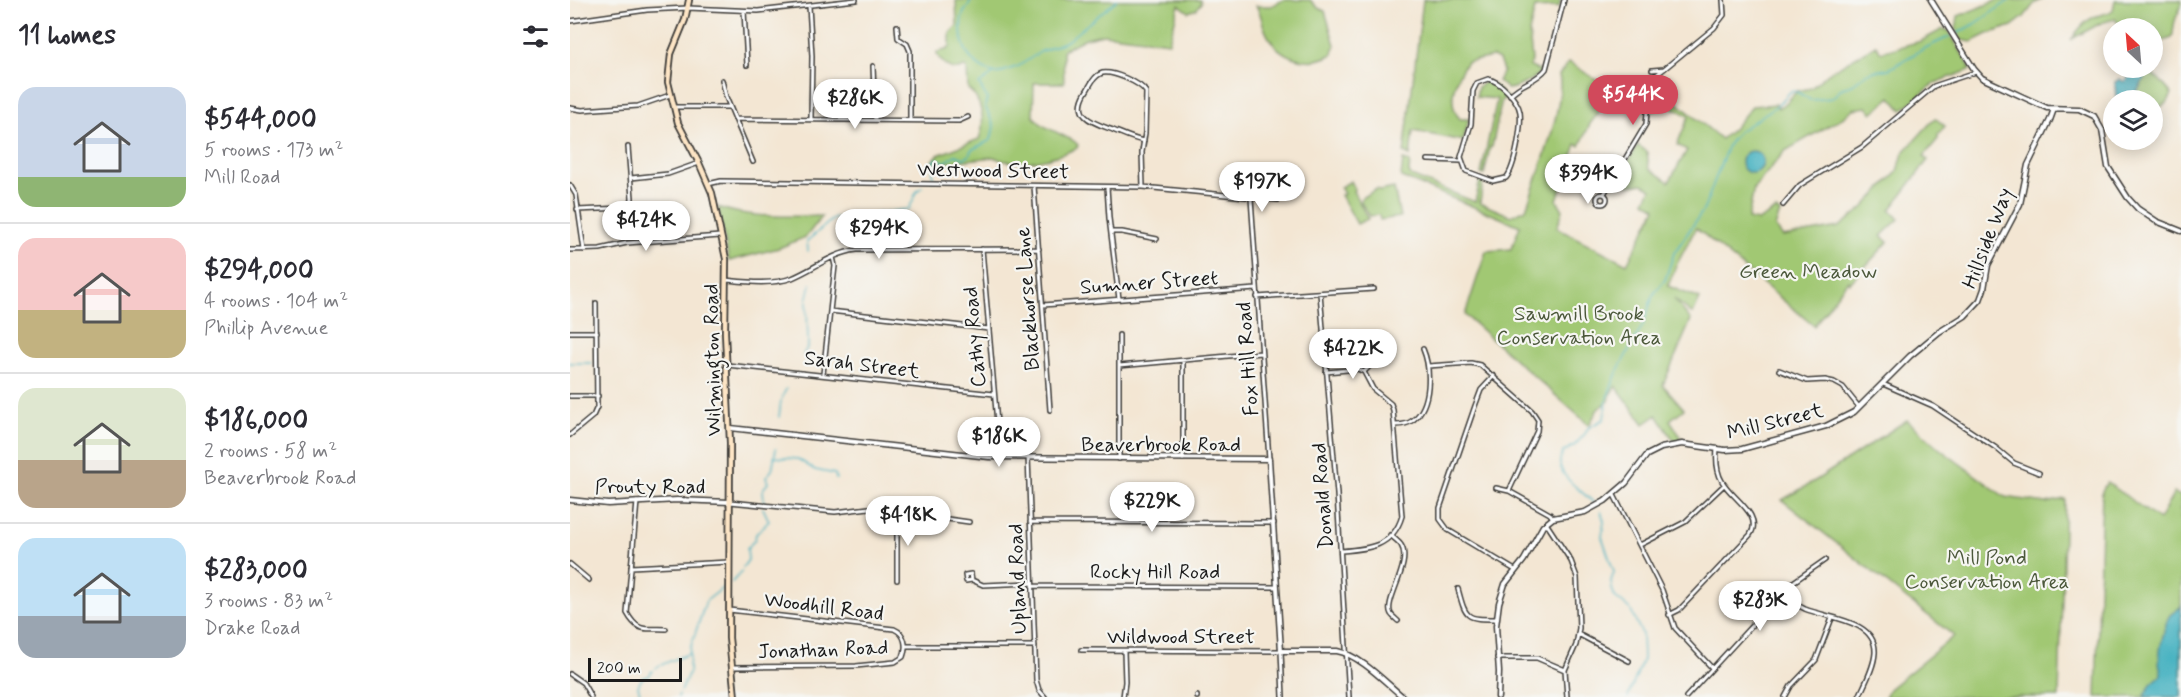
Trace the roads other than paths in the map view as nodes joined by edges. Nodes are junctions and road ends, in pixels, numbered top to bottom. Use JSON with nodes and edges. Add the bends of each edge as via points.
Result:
{"nodes":[{"id":1,"x":689,"y":0,"type":"edge"},
{"id":2,"x":856,"y":0,"type":"edge"},
{"id":3,"x":1564,"y":0,"type":"edge"},
{"id":4,"x":1723,"y":0,"type":"edge"},
{"id":5,"x":1931,"y":0,"type":"edge"},
{"id":6,"x":809,"y":6,"type":"junction"},
{"id":7,"x":688,"y":9,"type":"junction"},
{"id":8,"x":744,"y":11,"type":"junction"},
{"id":9,"x":570,"y":21,"type":"edge"},
{"id":10,"x":897,"y":26,"type":"dead end"},
{"id":11,"x":747,"y":65,"type":"dead end"},
{"id":12,"x":873,"y":66,"type":"dead end"},
{"id":13,"x":1664,"y":69,"type":"junction"},
{"id":14,"x":1652,"y":70,"type":"dead end"},
{"id":15,"x":1976,"y":72,"type":"junction"},
{"id":16,"x":722,"y":80,"type":"dead end"},
{"id":17,"x":670,"y":95,"type":"junction"},
{"id":18,"x":1510,"y":95,"type":"junction"},
{"id":19,"x":673,"y":107,"type":"junction"},
{"id":20,"x":730,"y":107,"type":"junction"},
{"id":21,"x":570,"y":108,"type":"edge"},
{"id":22,"x":2054,"y":110,"type":"junction"},
{"id":23,"x":968,"y":117,"type":"dead end"},
{"id":24,"x":736,"y":119,"type":"junction"},
{"id":25,"x":811,"y":120,"type":"junction"},
{"id":26,"x":875,"y":120,"type":"junction"},
{"id":27,"x":910,"y":120,"type":"junction"},
{"id":28,"x":1144,"y":141,"type":"junction"},
{"id":29,"x":628,"y":147,"type":"dead end"},
{"id":30,"x":1428,"y":160,"type":"dead end"},
{"id":31,"x":1462,"y":161,"type":"junction"},
{"id":32,"x":753,"y":162,"type":"dead end"},
{"id":33,"x":699,"y":163,"type":"junction"},
{"id":34,"x":631,"y":178,"type":"junction"},
{"id":35,"x":708,"y":183,"type":"junction"},
{"id":36,"x":570,"y":185,"type":"edge"},
{"id":37,"x":1035,"y":186,"type":"junction"},
{"id":38,"x":1107,"y":187,"type":"junction"},
{"id":39,"x":1143,"y":187,"type":"junction"},
{"id":40,"x":1604,"y":194,"type":"dead end"},
{"id":41,"x":1251,"y":198,"type":"junction"},
{"id":42,"x":1278,"y":200,"type":"dead end"},
{"id":43,"x":1783,"y":205,"type":"dead end"},
{"id":44,"x":577,"y":210,"type":"junction"},
{"id":45,"x":2181,"y":231,"type":"edge"},
{"id":46,"x":1111,"y":232,"type":"junction"},
{"id":47,"x":722,"y":236,"type":"junction"},
{"id":48,"x":1157,"y":239,"type":"dead end"},
{"id":49,"x":982,"y":249,"type":"junction"},
{"id":50,"x":1039,"y":249,"type":"junction"},
{"id":51,"x":570,"y":250,"type":"edge"},
{"id":52,"x":584,"y":250,"type":"junction"},
{"id":53,"x":833,"y":257,"type":"junction"},
{"id":54,"x":726,"y":280,"type":"junction"},
{"id":55,"x":1257,"y":289,"type":"junction"},
{"id":56,"x":1374,"y":289,"type":"dead end"},
{"id":57,"x":1320,"y":293,"type":"junction"},
{"id":58,"x":1257,"y":297,"type":"junction"},
{"id":59,"x":1119,"y":299,"type":"junction"},
{"id":60,"x":596,"y":303,"type":"dead end"},
{"id":61,"x":1043,"y":305,"type":"junction"},
{"id":62,"x":830,"y":311,"type":"junction"},
{"id":63,"x":989,"y":329,"type":"junction"},
{"id":64,"x":570,"y":332,"type":"edge"},
{"id":65,"x":597,"y":332,"type":"junction"},
{"id":66,"x":1119,"y":334,"type":"dead end"},
{"id":67,"x":1423,"y":349,"type":"dead end"},
{"id":68,"x":1262,"y":353,"type":"junction"},
{"id":69,"x":1183,"y":360,"type":"junction"},
{"id":70,"x":727,"y":365,"type":"junction"},
{"id":71,"x":1119,"y":366,"type":"junction"},
{"id":72,"x":1369,"y":366,"type":"dead end"},
{"id":73,"x":1428,"y":366,"type":"junction"},
{"id":74,"x":1779,"y":370,"type":"dead end"},
{"id":75,"x":1326,"y":372,"type":"junction"},
{"id":76,"x":1364,"y":372,"type":"junction"},
{"id":77,"x":823,"y":374,"type":"junction"},
{"id":78,"x":1494,"y":376,"type":"junction"},
{"id":79,"x":1888,"y":379,"type":"joint"},
{"id":80,"x":1883,"y":384,"type":"junction"},
{"id":81,"x":994,"y":394,"type":"junction"},
{"id":82,"x":570,"y":396,"type":"edge"},
{"id":83,"x":598,"y":396,"type":"junction"},
{"id":84,"x":1859,"y":407,"type":"junction"},
{"id":85,"x":1050,"y":410,"type":"dead end"},
{"id":86,"x":1395,"y":425,"type":"junction"},
{"id":87,"x":730,"y":428,"type":"junction"},
{"id":88,"x":570,"y":435,"type":"edge"},
{"id":89,"x":1717,"y":449,"type":"junction"},
{"id":90,"x":1028,"y":456,"type":"junction"},
{"id":91,"x":1000,"y":458,"type":"junction"},
{"id":92,"x":1119,"y":459,"type":"junction"},
{"id":93,"x":1183,"y":459,"type":"junction"},
{"id":94,"x":1269,"y":459,"type":"junction"},
{"id":95,"x":2039,"y":473,"type":"dead end"},
{"id":96,"x":1724,"y":485,"type":"junction"},
{"id":97,"x":1496,"y":488,"type":"dead end"},
{"id":98,"x":1509,"y":491,"type":"junction"},
{"id":99,"x":1614,"y":495,"type":"junction"},
{"id":100,"x":570,"y":500,"type":"edge"},
{"id":101,"x":637,"y":502,"type":"junction"},
{"id":102,"x":730,"y":502,"type":"junction"},
{"id":103,"x":897,"y":512,"type":"junction"},
{"id":104,"x":1553,"y":518,"type":"junction"},
{"id":105,"x":969,"y":522,"type":"dead end"},
{"id":106,"x":1030,"y":522,"type":"junction"},
{"id":107,"x":1274,"y":523,"type":"junction"},
{"id":108,"x":1546,"y":523,"type":"junction"},
{"id":109,"x":1390,"y":535,"type":"junction"},
{"id":110,"x":1640,"y":545,"type":"junction"},
{"id":111,"x":1341,"y":551,"type":"junction"},
{"id":112,"x":1825,"y":560,"type":"dead end"},
{"id":113,"x":729,"y":562,"type":"junction"},
{"id":114,"x":570,"y":564,"type":"edge"},
{"id":115,"x":631,"y":567,"type":"junction"},
{"id":116,"x":1515,"y":570,"type":"junction"},
{"id":117,"x":590,"y":580,"type":"dead end"},
{"id":118,"x":897,"y":580,"type":"dead end"},
{"id":119,"x":972,"y":580,"type":"dead end"},
{"id":120,"x":1032,"y":585,"type":"junction"},
{"id":121,"x":1278,"y":587,"type":"junction"},
{"id":122,"x":1458,"y":589,"type":"dead end"},
{"id":123,"x":1782,"y":593,"type":"junction"},
{"id":124,"x":729,"y":610,"type":"junction"},
{"id":125,"x":1669,"y":615,"type":"junction"},
{"id":126,"x":1832,"y":618,"type":"junction"},
{"id":127,"x":1496,"y":619,"type":"junction"},
{"id":128,"x":1398,"y":621,"type":"dead end"},
{"id":129,"x":666,"y":629,"type":"dead end"},
{"id":130,"x":1578,"y":634,"type":"junction"},
{"id":131,"x":906,"y":646,"type":"junction"},
{"id":132,"x":1035,"y":646,"type":"junction"},
{"id":133,"x":1081,"y":650,"type":"dead end"},
{"id":134,"x":1124,"y":650,"type":"junction"},
{"id":135,"x":1281,"y":651,"type":"junction"},
{"id":136,"x":1347,"y":654,"type":"junction"},
{"id":137,"x":1497,"y":658,"type":"junction"},
{"id":138,"x":1629,"y":661,"type":"dead end"},
{"id":139,"x":731,"y":667,"type":"junction"},
{"id":140,"x":1712,"y":669,"type":"junction"},
{"id":141,"x":1565,"y":670,"type":"junction"},
{"id":142,"x":570,"y":675,"type":"edge"},
{"id":143,"x":591,"y":697,"type":"edge"},
{"id":144,"x":735,"y":697,"type":"edge"},
{"id":145,"x":1045,"y":697,"type":"edge"},
{"id":146,"x":1123,"y":697,"type":"edge"},
{"id":147,"x":1282,"y":697,"type":"edge"},
{"id":148,"x":1349,"y":697,"type":"edge"},
{"id":149,"x":1403,"y":697,"type":"edge"},
{"id":150,"x":1498,"y":697,"type":"edge"},
{"id":151,"x":1567,"y":697,"type":"edge"},
{"id":152,"x":1686,"y":697,"type":"edge"},
{"id":153,"x":1785,"y":697,"type":"edge"},
{"id":154,"x":1859,"y":697,"type":"edge"}],
"edges":[{"from":1,"to":7,"type":"main road","name":"Wilmington Road"},
{"from":2,"to":6,"type":"street"},
{"from":3,"to":18,"type":"street","via":[[1546,69]]},
{"from":4,"to":13,"type":"street","via":[[1725,11],[1719,23]]},
{"from":5,"to":15,"type":"street"},
{"from":6,"to":8,"type":"street"},
{"from":6,"to":25,"type":"street"},
{"from":7,"to":8,"type":"street"},
{"from":7,"to":9,"type":"street","via":[[635,11]]},
{"from":7,"to":17,"type":"main road","name":"Wilmington Road","via":[[670,57]]},
{"from":8,"to":11,"type":"street"},
{"from":10,"to":27,"type":"street","via":[[898,38],[910,51]]},
{"from":12,"to":26,"type":"street"},
{"from":13,"to":14,"type":"street"},
{"from":13,"to":40,"type":"street","via":[[1649,88],[1646,124]]},
{"from":15,"to":22,"type":"street"},
{"from":15,"to":43,"type":"street","via":[[1934,86],[1870,141],[1800,185]]},
{"from":16,"to":20,"type":"street"},
{"from":17,"to":19,"type":"main road","name":"Wilmington Road"},
{"from":17,"to":21,"type":"street","via":[[640,106]]},
{"from":18,"to":31,"type":"street","via":[[1491,79],[1475,86]]},
{"from":18,"to":31,"type":"street","via":[[1520,117],[1510,174],[1499,180],[1485,180],[1466,171]]},
{"from":19,"to":20,"type":"street"},
{"from":19,"to":33,"type":"main road","name":"Wilmington Road"},
{"from":20,"to":24,"type":"street"},
{"from":22,"to":45,"type":"street","via":[[2078,109],[2096,117],[2108,167],[2128,198],[2156,221]]},
{"from":22,"to":79,"type":"street","name":"Hillside Way","via":[[2028,165],[2020,204],[1988,265],[1980,300]]},
{"from":23,"to":27,"type":"street","via":[[959,121]]},
{"from":24,"to":25,"type":"street"},
{"from":24,"to":32,"type":"street"},
{"from":25,"to":26,"type":"street"},
{"from":26,"to":27,"type":"street"},
{"from":28,"to":28,"type":"street","via":[[1144,88],[1110,73],[1098,75],[1082,100],[1084,115],[1092,122]]},
{"from":28,"to":39,"type":"street"},
{"from":29,"to":34,"type":"street"},
{"from":30,"to":31,"type":"street"},
{"from":33,"to":34,"type":"street","via":[[668,174]]},
{"from":33,"to":35,"type":"main road","name":"Wilmington Road"},
{"from":34,"to":44,"type":"street","via":[[631,206]]},
{"from":35,"to":37,"type":"street","name":"Westwood Street"},
{"from":35,"to":47,"type":"main road","name":"Wilmington Road"},
{"from":36,"to":44,"type":"street","via":[[576,195]]},
{"from":37,"to":38,"type":"street","name":"Westwood Street"},
{"from":37,"to":50,"type":"street","name":"Blackhorse Lane"},
{"from":38,"to":39,"type":"street","name":"Westwood Street"},
{"from":38,"to":46,"type":"street"},
{"from":39,"to":41,"type":"street","name":"Westwood Street"},
{"from":41,"to":42,"type":"street","name":"Westwood Street"},
{"from":41,"to":55,"type":"street","name":"Fox Hill Road"},
{"from":44,"to":52,"type":"street"},
{"from":46,"to":48,"type":"street"},
{"from":46,"to":59,"type":"street"},
{"from":47,"to":52,"type":"street"},
{"from":47,"to":54,"type":"main road","name":"Wilmington Road"},
{"from":49,"to":50,"type":"street"},
{"from":49,"to":53,"type":"street","via":[[857,250]]},
{"from":49,"to":63,"type":"street","name":"Cathy Road"},
{"from":50,"to":61,"type":"street","name":"Blackhorse Lane"},
{"from":51,"to":52,"type":"street"},
{"from":53,"to":54,"type":"street","via":[[781,281]]},
{"from":53,"to":62,"type":"street"},
{"from":54,"to":70,"type":"main road","name":"Wilmington Road"},
{"from":55,"to":58,"type":"street","name":"Fox Hill Road"},
{"from":55,"to":59,"type":"street","name":"Sumner Street"},
{"from":56,"to":57,"type":"street"},
{"from":57,"to":58,"type":"street"},
{"from":57,"to":75,"type":"street","name":"Donald Road"},
{"from":58,"to":68,"type":"street","name":"Fox Hill Road"},
{"from":59,"to":61,"type":"street","name":"Sumner Street"},
{"from":60,"to":65,"type":"street"},
{"from":61,"to":85,"type":"street","name":"Blackhorse Lane"},
{"from":62,"to":63,"type":"street"},
{"from":62,"to":77,"type":"street"},
{"from":63,"to":81,"type":"street","name":"Cathy Road"},
{"from":64,"to":65,"type":"street"},
{"from":65,"to":83,"type":"street"},
{"from":66,"to":71,"type":"street"},
{"from":67,"to":73,"type":"street"},
{"from":68,"to":69,"type":"street"},
{"from":68,"to":94,"type":"street","name":"Fox Hill Road"},
{"from":69,"to":71,"type":"street"},
{"from":69,"to":93,"type":"street"},
{"from":70,"to":77,"type":"street","name":"Sarah Street"},
{"from":70,"to":87,"type":"main road","name":"Wilmington Road"},
{"from":71,"to":92,"type":"street"},
{"from":72,"to":76,"type":"street"},
{"from":73,"to":78,"type":"street","via":[[1475,363]]},
{"from":73,"to":86,"type":"street","via":[[1429,388],[1421,411],[1412,422]]},
{"from":74,"to":84,"type":"street","via":[[1808,381],[1834,382]]},
{"from":75,"to":76,"type":"street"},
{"from":75,"to":111,"type":"street","name":"Donald Road"},
{"from":76,"to":86,"type":"street","via":[[1374,390],[1392,406]]},
{"from":77,"to":81,"type":"street","name":"Sarah Street"},
{"from":78,"to":98,"type":"street","via":[[1532,411],[1538,422]]},
{"from":78,"to":116,"type":"street","via":[[1481,390],[1440,508],[1440,519],[1448,530]]},
{"from":79,"to":80,"type":"street","name":"Mill Street"},
{"from":80,"to":84,"type":"street","name":"Mill Street"},
{"from":80,"to":95,"type":"street","via":[[1928,403],[2014,463]]},
{"from":81,"to":91,"type":"street","name":"Cathy Road"},
{"from":82,"to":83,"type":"street"},
{"from":83,"to":88,"type":"street","via":[[595,413]]},
{"from":84,"to":89,"type":"street","name":"Mill Street","via":[[1826,426],[1743,449]]},
{"from":86,"to":109,"type":"street","via":[[1402,514]]},
{"from":87,"to":91,"type":"street","name":"Beaverbrook Road"},
{"from":87,"to":102,"type":"main road","name":"Wilmington Road"},
{"from":89,"to":96,"type":"street","via":[[1718,470]]},
{"from":89,"to":99,"type":"street","name":"Mill Street","via":[[1682,444],[1660,448],[1645,457]]},
{"from":90,"to":91,"type":"street","name":"Beaverbrook Road"},
{"from":90,"to":92,"type":"street","name":"Beaverbrook Road"},
{"from":90,"to":106,"type":"street","name":"Upland Road"},
{"from":92,"to":93,"type":"street","name":"Beaverbrook Road"},
{"from":93,"to":94,"type":"street","name":"Beaverbrook Road"},
{"from":94,"to":107,"type":"street","name":"Fox Hill Road"},
{"from":96,"to":110,"type":"street","via":[[1685,522]]},
{"from":96,"to":125,"type":"street","via":[[1753,517],[1753,531],[1678,611]]},
{"from":97,"to":98,"type":"street"},
{"from":98,"to":104,"type":"street"},
{"from":99,"to":104,"type":"street","name":"Mill Street","via":[[1585,512]]},
{"from":99,"to":110,"type":"street"},
{"from":100,"to":101,"type":"street","name":"Prouty Road"},
{"from":101,"to":102,"type":"street","name":"Prouty Road"},
{"from":101,"to":115,"type":"street"},
{"from":102,"to":103,"type":"street","via":[[835,512],[867,508]]},
{"from":102,"to":113,"type":"main road","name":"Wilmington Road"},
{"from":103,"to":105,"type":"street"},
{"from":103,"to":118,"type":"street"},
{"from":104,"to":108,"type":"street","name":"Mill Street"},
{"from":106,"to":107,"type":"street"},
{"from":106,"to":120,"type":"street","name":"Upland Road"},
{"from":107,"to":121,"type":"street","name":"Fox Hill Road"},
{"from":108,"to":116,"type":"street","name":"Mill Street"},
{"from":108,"to":130,"type":"street","via":[[1576,572]]},
{"from":109,"to":111,"type":"street","via":[[1371,548]]},
{"from":109,"to":128,"type":"street","via":[[1404,553],[1389,607]]},
{"from":110,"to":125,"type":"street","via":[[1662,590]]},
{"from":111,"to":136,"type":"street","name":"Donald Road"},
{"from":112,"to":123,"type":"street"},
{"from":113,"to":115,"type":"street"},
{"from":113,"to":124,"type":"main road","name":"Wilmington Road"},
{"from":114,"to":117,"type":"street"},
{"from":115,"to":129,"type":"street","via":[[626,608],[629,616],[645,630]]},
{"from":116,"to":127,"type":"street","name":"Mill Street","via":[[1502,592]]},
{"from":119,"to":120,"type":"street","name":"Rocky Hill Road","via":[[983,585]]},
{"from":120,"to":121,"type":"street","name":"Rocky Hill Road"},
{"from":120,"to":132,"type":"street","name":"Upland Road"},
{"from":121,"to":135,"type":"street","name":"Fox Hill Road"},
{"from":122,"to":127,"type":"street","via":[[1469,616]]},
{"from":123,"to":126,"type":"street","via":[[1805,609]]},
{"from":123,"to":140,"type":"street"},
{"from":124,"to":131,"type":"street","name":"Woodhill Road","via":[[894,629],[901,633]]},
{"from":124,"to":139,"type":"main road","name":"Wilmington Road"},
{"from":125,"to":140,"type":"street","via":[[1676,630]]},
{"from":126,"to":153,"type":"street","via":[[1816,660]]},
{"from":126,"to":154,"type":"street","via":[[1862,628],[1874,642],[1873,663]]},
{"from":127,"to":137,"type":"street","name":"Mill Street"},
{"from":130,"to":138,"type":"street"},
{"from":130,"to":141,"type":"street"},
{"from":131,"to":132,"type":"street"},
{"from":131,"to":139,"type":"street","name":"Jonathan Road","via":[[903,657],[894,663]]},
{"from":132,"to":145,"type":"street","name":"Upland Road","via":[[1036,685]]},
{"from":133,"to":134,"type":"street","name":"Wildwood Street"},
{"from":134,"to":135,"type":"street","name":"Wildwood Street"},
{"from":134,"to":146,"type":"street"},
{"from":135,"to":136,"type":"street"},
{"from":135,"to":147,"type":"street","name":"Fox Hill Road"},
{"from":136,"to":148,"type":"street","name":"Donald Road"},
{"from":136,"to":149,"type":"street"},
{"from":137,"to":141,"type":"street","via":[[1537,658]]},
{"from":137,"to":150,"type":"street","name":"Mill Street"},
{"from":139,"to":144,"type":"main road","name":"Wilmington Road"},
{"from":140,"to":152,"type":"street"},
{"from":141,"to":151,"type":"street"},
{"from":142,"to":143,"type":"street","via":[[583,683]]}]}
